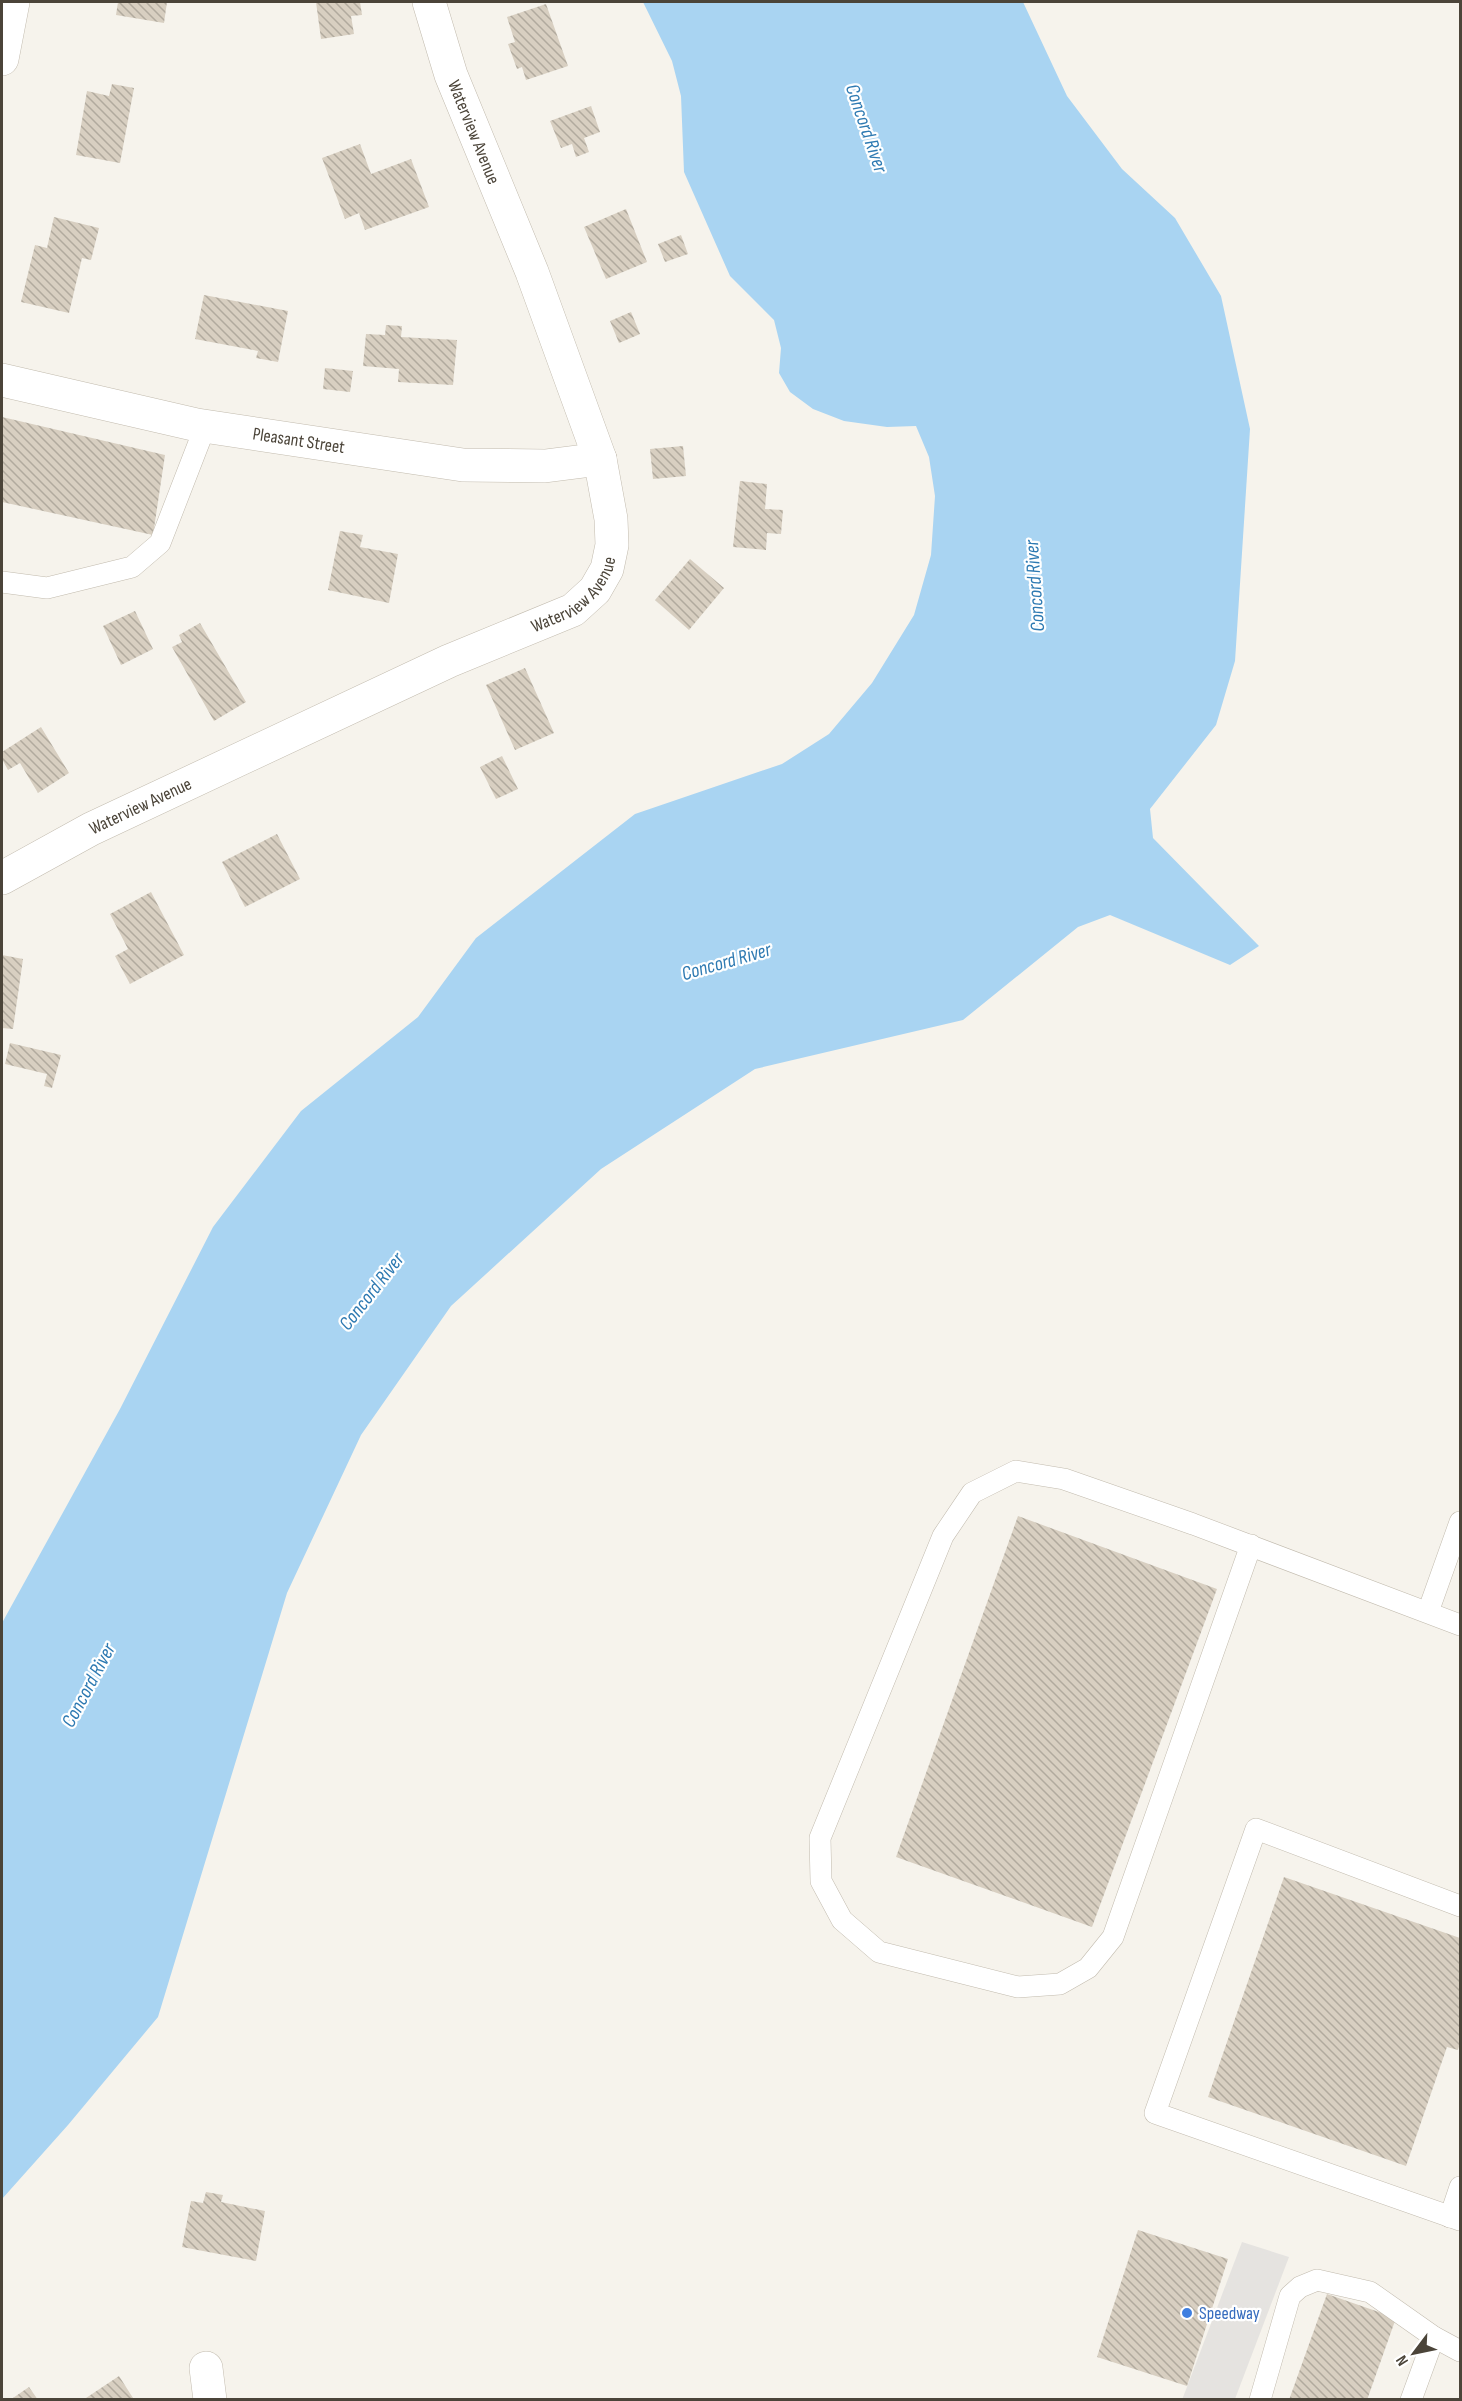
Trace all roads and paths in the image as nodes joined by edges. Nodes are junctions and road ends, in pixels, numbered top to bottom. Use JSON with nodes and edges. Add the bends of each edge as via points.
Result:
{"nodes":[{"id":1,"x":13,"y":2,"type":"edge"},
{"id":2,"x":429,"y":2,"type":"edge"},
{"id":3,"x":2,"y":58,"type":"edge"},
{"id":4,"x":2,"y":380,"type":"edge"},
{"id":5,"x":205,"y":426,"type":"junction"},
{"id":6,"x":600,"y":459,"type":"junction"},
{"id":7,"x":2,"y":582,"type":"edge"},
{"id":8,"x":2,"y":878,"type":"edge"},
{"id":9,"x":1461,"y":1522,"type":"edge"},
{"id":10,"x":1251,"y":1545,"type":"junction"},
{"id":11,"x":1428,"y":1612,"type":"junction"},
{"id":12,"x":1461,"y":1625,"type":"edge"},
{"id":13,"x":1461,"y":1906,"type":"edge"},
{"id":14,"x":1461,"y":2187,"type":"edge"},
{"id":15,"x":1455,"y":2219,"type":"edge"},
{"id":16,"x":1434,"y":2337,"type":"junction"},
{"id":17,"x":1461,"y":2351,"type":"edge"},
{"id":18,"x":1260,"y":2400,"type":"edge"},
{"id":19,"x":1411,"y":2400,"type":"edge"}],
"edges":[{"from":1,"to":3,"type":"street"},
{"from":2,"to":6,"type":"street","name":"Waterview Avenue","via":[[451,75],[532,272]]},
{"from":4,"to":5,"type":"street","name":"Pleasant Street"},
{"from":5,"to":6,"type":"street","name":"Pleasant Street","via":[[463,465],[545,466]]},
{"from":5,"to":7,"type":"lane","via":[[160,543],[132,567],[47,588]]},
{"from":6,"to":8,"type":"street","name":"Waterview Avenue","via":[[608,492],[612,545],[607,569],[595,590],[573,609],[438,666],[91,829]]},
{"from":9,"to":11,"type":"lane"},
{"from":10,"to":10,"type":"lane","via":[[1113,1937],[1088,1968],[1060,1984],[1018,1987],[879,1952],[842,1920],[821,1881],[820,1838],[943,1536],[972,1493],[1016,1472],[1064,1479]]},
{"from":10,"to":11,"type":"lane"},
{"from":11,"to":12,"type":"lane"},
{"from":13,"to":15,"type":"lane","via":[[1256,1829],[1155,2113]]},
{"from":14,"to":15,"type":"lane"},
{"from":16,"to":17,"type":"lane"},
{"from":16,"to":18,"type":"lane","via":[[1370,2292],[1317,2280],[1290,2296]]},
{"from":16,"to":19,"type":"lane"}]}
